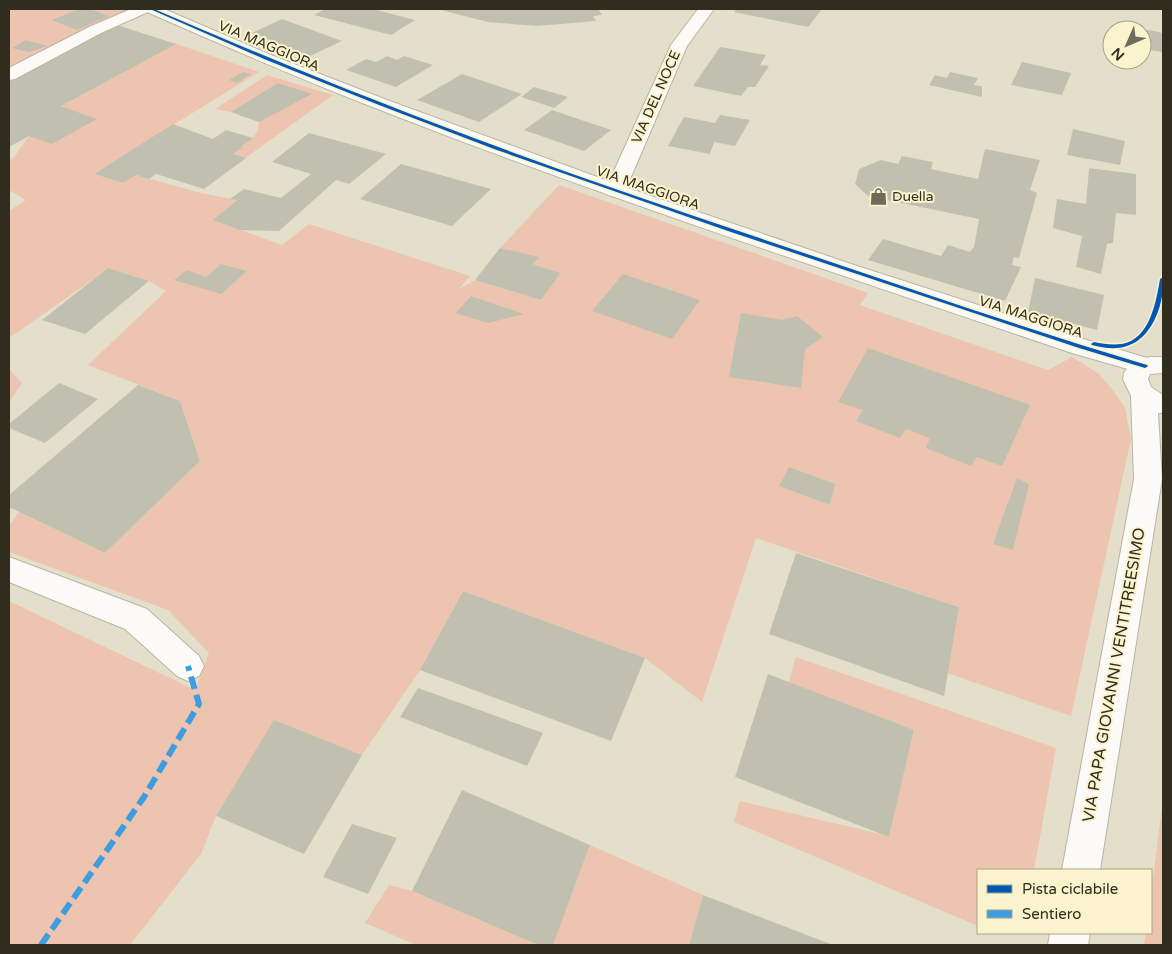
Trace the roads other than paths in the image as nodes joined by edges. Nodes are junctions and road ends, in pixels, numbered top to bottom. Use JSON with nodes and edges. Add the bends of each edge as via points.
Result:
{"nodes":[{"id":1,"x":143,"y":9,"type":"edge"},
{"id":2,"x":152,"y":9,"type":"edge"},
{"id":3,"x":703,"y":9,"type":"edge"},
{"id":4,"x":9,"y":75,"type":"edge"},
{"id":5,"x":615,"y":191,"type":"junction"},
{"id":6,"x":1163,"y":342,"type":"edge"},
{"id":7,"x":1150,"y":380,"type":"edge"},
{"id":8,"x":1163,"y":448,"type":"edge"},
{"id":9,"x":1148,"y":479,"type":"junction"},
{"id":10,"x":9,"y":569,"type":"edge"},
{"id":11,"x":188,"y":666,"type":"dead end"},
{"id":12,"x":1080,"y":869,"type":"edge"}],
"edges":[{"from":1,"to":4,"type":"street"},
{"from":2,"to":5,"type":"street","name":"VIA MAGGIORA","via":[[343,90]]},
{"from":3,"to":5,"type":"street","name":"VIA DEL NOCE","via":[[679,45]]},
{"from":5,"to":7,"type":"street","name":"VIA MAGGIORA","via":[[1081,347]]},
{"from":6,"to":7,"type":"street"},
{"from":7,"to":9,"type":"street","name":"VIA PAPA GIOVANNI VENTITREESIMO"},
{"from":8,"to":9,"type":"street","name":"VIA PAPA GIOVANNI VENTITREESIMO"},
{"from":9,"to":12,"type":"street","name":"VIA PAPA GIOVANNI VENTITREESIMO"},
{"from":10,"to":11,"type":"street","via":[[136,619]]}]}
